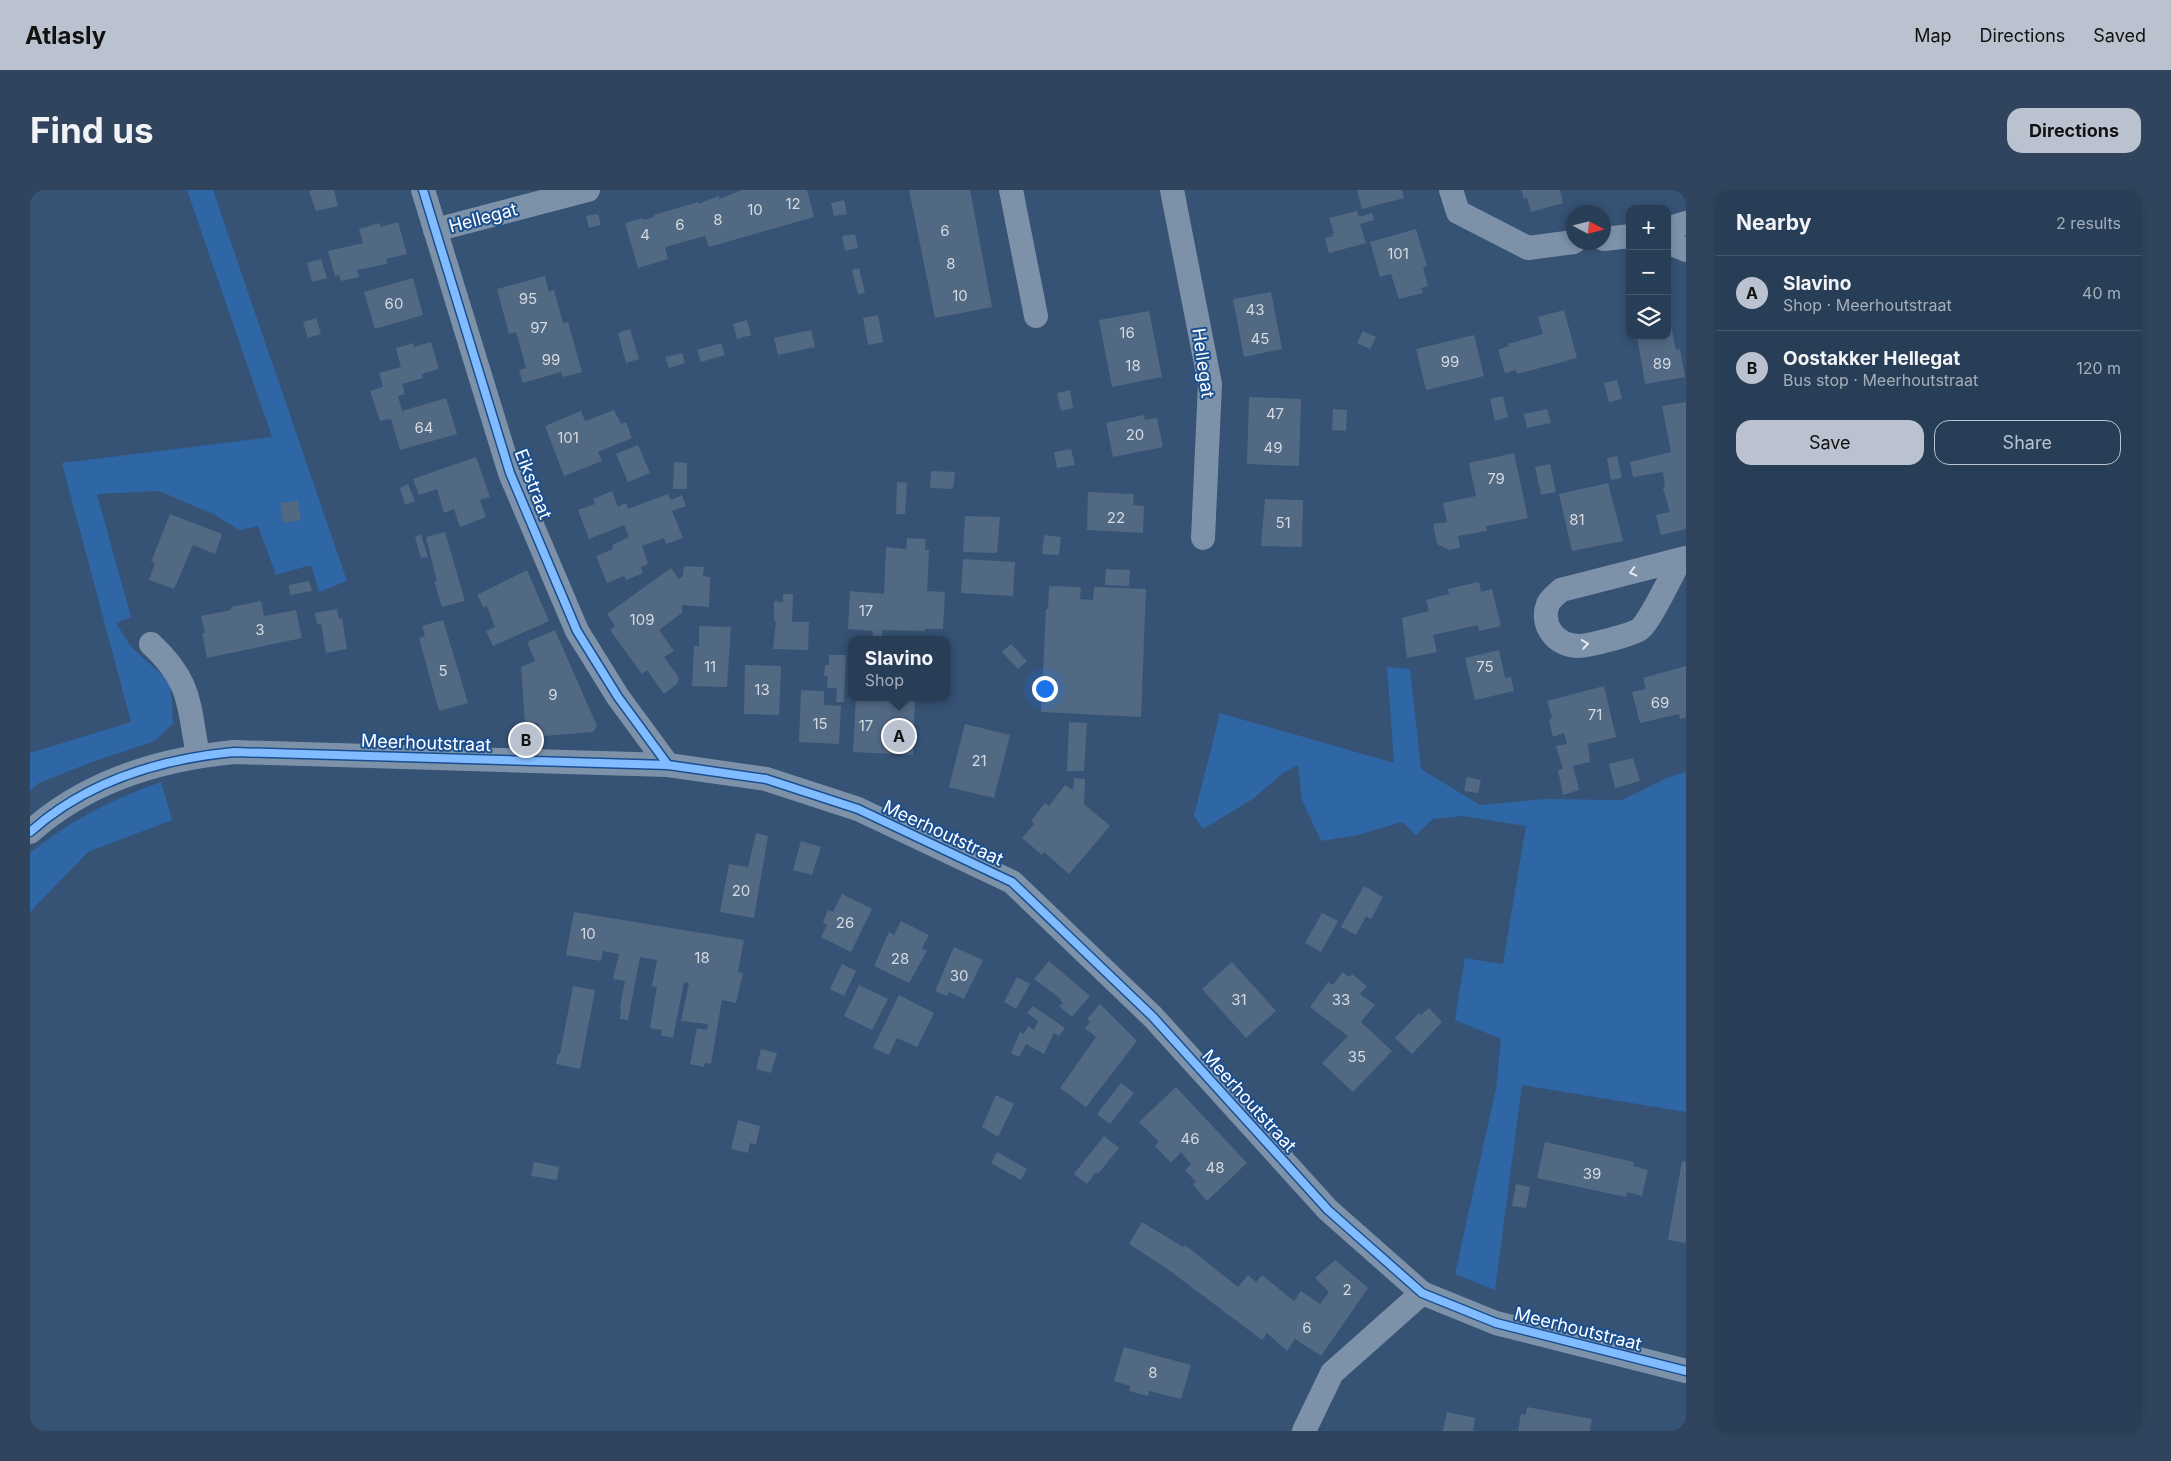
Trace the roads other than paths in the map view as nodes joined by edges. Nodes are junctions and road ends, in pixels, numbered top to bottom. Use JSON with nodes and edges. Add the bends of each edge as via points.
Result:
{"nodes":[{"id":1,"x":423,"y":190,"type":"edge"},
{"id":2,"x":588,"y":190,"type":"edge"},
{"id":3,"x":1011,"y":190,"type":"edge"},
{"id":4,"x":1172,"y":190,"type":"edge"},
{"id":5,"x":1450,"y":190,"type":"edge"},
{"id":6,"x":1686,"y":223,"type":"edge"},
{"id":7,"x":1671,"y":228,"type":"edge"},
{"id":8,"x":435,"y":230,"type":"junction"},
{"id":9,"x":1626,"y":236,"type":"edge"},
{"id":10,"x":1611,"y":238,"type":"edge"},
{"id":11,"x":1566,"y":243,"type":"edge"},
{"id":12,"x":1671,"y":244,"type":"edge"},
{"id":13,"x":1686,"y":250,"type":"edge"},
{"id":14,"x":1036,"y":316,"type":"dead end"},
{"id":15,"x":1203,"y":538,"type":"dead end"},
{"id":16,"x":1683,"y":559,"type":"edge"},
{"id":17,"x":151,"y":644,"type":"dead end"},
{"id":18,"x":198,"y":755,"type":"junction"},
{"id":19,"x":668,"y":765,"type":"junction"},
{"id":20,"x":30,"y":832,"type":"edge"},
{"id":21,"x":1422,"y":1293,"type":"junction"},
{"id":22,"x":1686,"y":1371,"type":"edge"},
{"id":23,"x":1304,"y":1431,"type":"edge"}],
"edges":[{"from":1,"to":8,"type":"street","name":"Eikstraat"},
{"from":2,"to":8,"type":"street","name":"Hellegat"},
{"from":3,"to":14,"type":"street"},
{"from":4,"to":15,"type":"street","name":"Hellegat","via":[[1210,384]]},
{"from":5,"to":11,"type":"street","via":[[1458,212],[1528,248]]},
{"from":6,"to":7,"type":"street"},
{"from":8,"to":19,"type":"street","name":"Eikstraat","via":[[510,472],[577,631],[618,697]]},
{"from":9,"to":10,"type":"street"},
{"from":12,"to":13,"type":"street"},
{"from":16,"to":16,"type":"street","one_way":true,"via":[[1561,590],[1549,602],[1545,619],[1552,635],[1563,643],[1577,646],[1640,629]]},
{"from":17,"to":18,"type":"street","via":[[169,660],[180,677],[188,698]]},
{"from":18,"to":19,"type":"street","name":"Meerhoutstraat","via":[[270,752]]},
{"from":18,"to":20,"type":"street","name":"Meerhoutstraat","via":[[117,779],[74,799]]},
{"from":19,"to":21,"type":"street","name":"Meerhoutstraat","via":[[766,779],[858,809],[1012,882],[1153,1017],[1328,1210]]},
{"from":21,"to":22,"type":"street","name":"Meerhoutstraat","via":[[1496,1324]]},
{"from":21,"to":23,"type":"street","via":[[1332,1373]]}]}
